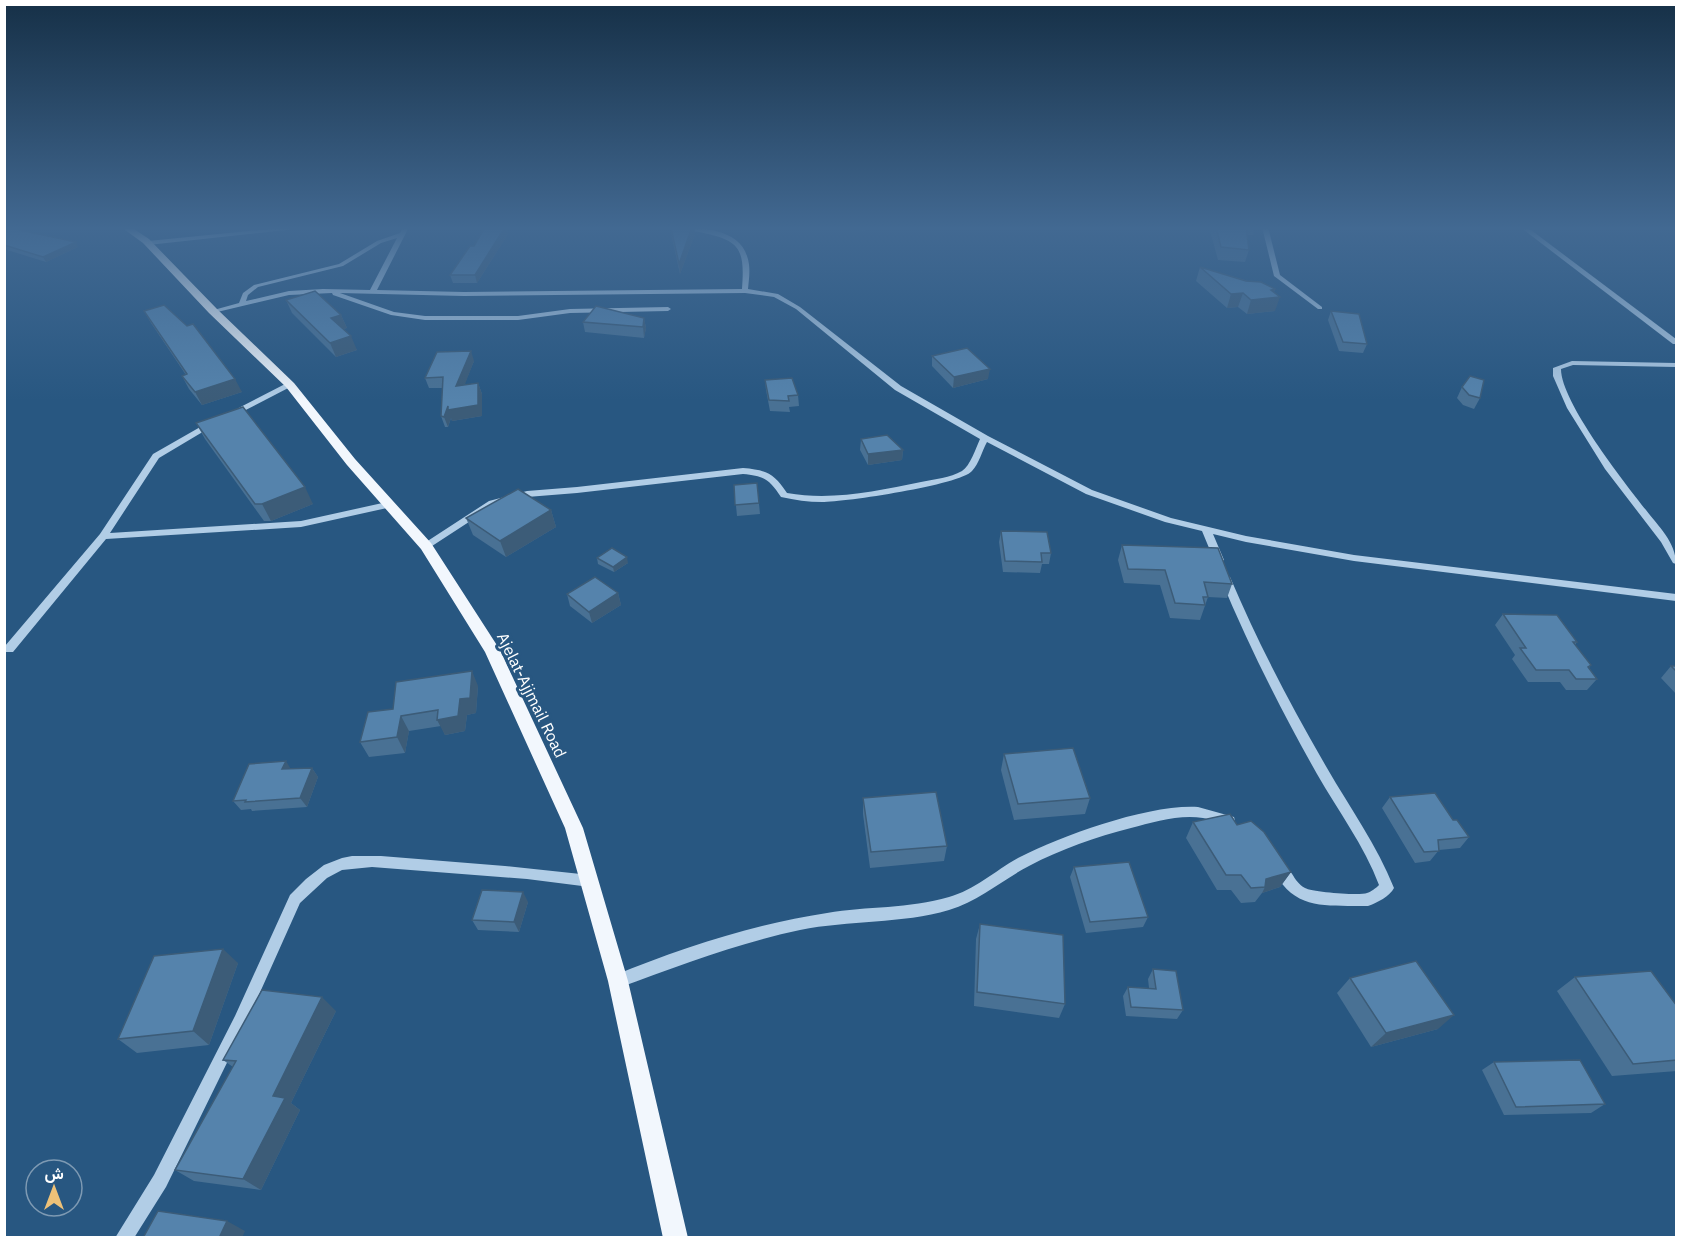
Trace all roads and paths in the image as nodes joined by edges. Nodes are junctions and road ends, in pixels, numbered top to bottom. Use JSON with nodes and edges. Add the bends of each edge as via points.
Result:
{"nodes":[{"id":1,"x":189,"y":285,"type":"edge"},
{"id":2,"x":260,"y":285,"type":"edge"},
{"id":3,"x":376,"y":285,"type":"edge"},
{"id":4,"x":746,"y":285,"type":"edge"},
{"id":5,"x":1289,"y":285,"type":"edge"},
{"id":6,"x":1601,"y":285,"type":"edge"},
{"id":7,"x":323,"y":291,"type":"junction"},
{"id":8,"x":745,"y":291,"type":"junction"},
{"id":9,"x":372,"y":293,"type":"junction"},
{"id":10,"x":568,"y":294,"type":"junction"},
{"id":11,"x":242,"y":303,"type":"junction"},
{"id":12,"x":1320,"y":308,"type":"dead end"},
{"id":13,"x":668,"y":309,"type":"dead end"},
{"id":14,"x":213,"y":311,"type":"junction"},
{"id":15,"x":570,"y":311,"type":"junction"},
{"id":16,"x":1677,"y":342,"type":"edge"},
{"id":17,"x":1677,"y":365,"type":"edge"},
{"id":18,"x":290,"y":386,"type":"junction"},
{"id":19,"x":985,"y":438,"type":"junction"},
{"id":20,"x":387,"y":505,"type":"junction"},
{"id":21,"x":1207,"y":531,"type":"junction"},
{"id":22,"x":103,"y":536,"type":"junction"},
{"id":23,"x":426,"y":546,"type":"junction"},
{"id":24,"x":1677,"y":561,"type":"edge"},
{"id":25,"x":1677,"y":598,"type":"edge"},
{"id":26,"x":9,"y":649,"type":"dead end"},
{"id":27,"x":1239,"y":825,"type":"edge"},
{"id":28,"x":1269,"y":853,"type":"edge"},
{"id":29,"x":590,"y":880,"type":"junction"},
{"id":30,"x":618,"y":981,"type":"junction"},
{"id":31,"x":124,"y":1238,"type":"edge"},
{"id":32,"x":675,"y":1238,"type":"edge"}],
"edges":[{"from":1,"to":14,"type":"main road","name":"Ajelat-Ajjmail Road"},
{"from":2,"to":11,"type":"street","via":[[245,294]]},
{"from":3,"to":9,"type":"street"},
{"from":4,"to":8,"type":"street"},
{"from":5,"to":12,"type":"street"},
{"from":6,"to":16,"type":"street"},
{"from":7,"to":9,"type":"street"},
{"from":7,"to":11,"type":"street","via":[[289,293]]},
{"from":7,"to":15,"type":"street","via":[[393,314],[425,318],[518,318]]},
{"from":8,"to":10,"type":"street"},
{"from":8,"to":19,"type":"street","via":[[781,297],[898,388]]},
{"from":9,"to":10,"type":"street"},
{"from":10,"to":15,"type":"street"},
{"from":11,"to":14,"type":"street"},
{"from":13,"to":15,"type":"street"},
{"from":14,"to":18,"type":"main road","name":"Ajelat-Ajjmail Road"},
{"from":17,"to":24,"type":"street","via":[[1572,363],[1557,368],[1557,376],[1571,408],[1609,469]]},
{"from":18,"to":20,"type":"main road","name":"Ajelat-Ajjmail Road"},
{"from":18,"to":22,"type":"street","via":[[192,433],[156,456]]},
{"from":19,"to":21,"type":"street","via":[[1089,492]]},
{"from":19,"to":23,"type":"street","via":[[968,471],[952,478],[822,501],[784,495],[766,473],[743,471],[527,494],[492,503]]},
{"from":20,"to":22,"type":"street","via":[[301,524]]},
{"from":20,"to":23,"type":"main road","name":"Ajelat-Ajjmail Road"},
{"from":21,"to":25,"type":"street","via":[[1354,558]]},
{"from":21,"to":28,"type":"street","via":[[1246,628],[1327,780],[1380,866],[1387,888],[1368,900],[1302,894]]},
{"from":22,"to":26,"type":"street"},
{"from":23,"to":29,"type":"main road","name":"Ajelat-Ajjmail Road","via":[[492,650],[521,709],[574,828]]},
{"from":27,"to":30,"type":"street","via":[[1193,812],[1141,820],[1026,861],[966,897],[942,906],[827,919],[723,942]]},
{"from":29,"to":30,"type":"main road","name":"Ajelat-Ajjmail Road"},
{"from":29,"to":31,"type":"street","via":[[371,861],[342,865],[308,885],[295,899],[240,1021],[160,1181]]},
{"from":30,"to":32,"type":"main road","name":"Ajelat-Ajjmail Road"}]}
